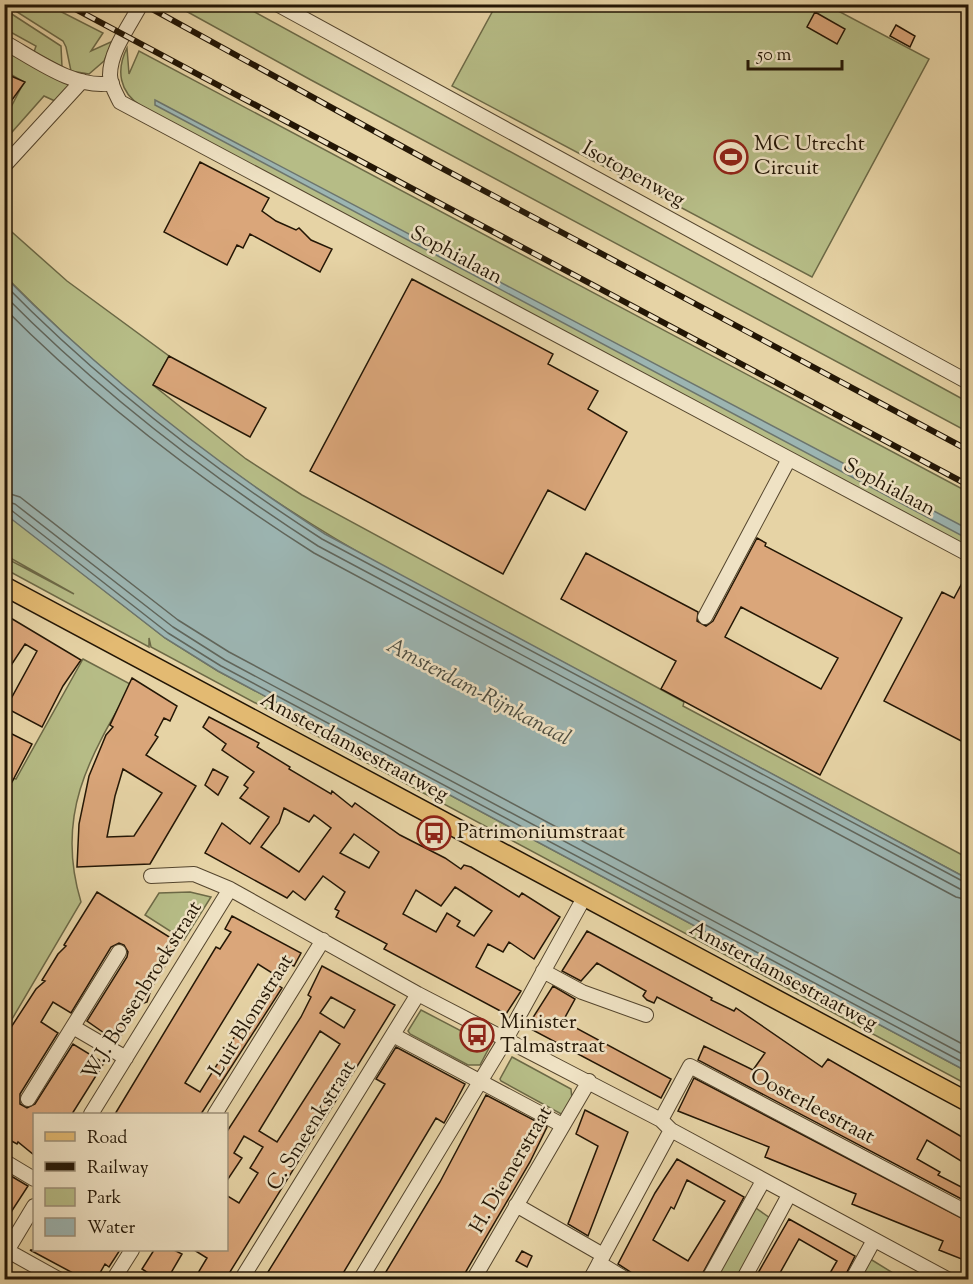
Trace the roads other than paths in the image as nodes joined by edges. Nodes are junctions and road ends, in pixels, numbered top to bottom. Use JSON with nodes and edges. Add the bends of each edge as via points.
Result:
{"nodes":[{"id":1,"x":141,"y":4,"type":"edge"},
{"id":2,"x":278,"y":5,"type":"edge"},
{"id":3,"x":4,"y":42,"type":"edge"},
{"id":4,"x":81,"y":81,"type":"junction"},
{"id":5,"x":112,"y":83,"type":"junction"},
{"id":6,"x":4,"y":166,"type":"edge"},
{"id":7,"x":969,"y":382,"type":"edge"},
{"id":8,"x":789,"y":459,"type":"junction"},
{"id":9,"x":969,"y":554,"type":"edge"},
{"id":10,"x":4,"y":586,"type":"edge"},
{"id":11,"x":705,"y":617,"type":"dead end"},
{"id":12,"x":151,"y":876,"type":"dead end"},
{"id":13,"x":230,"y":889,"type":"junction"},
{"id":14,"x":585,"y":897,"type":"junction"},
{"id":15,"x":323,"y":940,"type":"junction"},
{"id":16,"x":119,"y":952,"type":"dead end"},
{"id":17,"x":543,"y":971,"type":"junction"},
{"id":18,"x":418,"y":994,"type":"junction"},
{"id":19,"x":646,"y":1015,"type":"dead end"},
{"id":20,"x":73,"y":1027,"type":"junction"},
{"id":21,"x":393,"y":1035,"type":"junction"},
{"id":22,"x":506,"y":1039,"type":"junction"},
{"id":23,"x":126,"y":1059,"type":"junction"},
{"id":24,"x":480,"y":1080,"type":"junction"},
{"id":25,"x":589,"y":1082,"type":"junction"},
{"id":26,"x":28,"y":1099,"type":"dead end"},
{"id":27,"x":969,"y":1102,"type":"edge"},
{"id":28,"x":92,"y":1113,"type":"edge"},
{"id":29,"x":216,"y":1113,"type":"edge"},
{"id":30,"x":661,"y":1120,"type":"junction"},
{"id":31,"x":562,"y":1125,"type":"junction"},
{"id":32,"x":671,"y":1130,"type":"junction"},
{"id":33,"x":4,"y":1161,"type":"edge"},
{"id":34,"x":33,"y":1178,"type":"edge"},
{"id":35,"x":763,"y":1181,"type":"junction"},
{"id":36,"x":789,"y":1195,"type":"junction"},
{"id":37,"x":516,"y":1204,"type":"junction"},
{"id":38,"x":33,"y":1208,"type":"edge"},
{"id":39,"x":969,"y":1213,"type":"edge"},
{"id":40,"x":874,"y":1240,"type":"junction"},
{"id":41,"x":131,"y":1251,"type":"edge"},
{"id":42,"x":6,"y":1254,"type":"edge"},
{"id":43,"x":601,"y":1259,"type":"junction"},
{"id":44,"x":60,"y":1280,"type":"edge"},
{"id":45,"x":113,"y":1280,"type":"edge"},
{"id":46,"x":241,"y":1280,"type":"edge"},
{"id":47,"x":360,"y":1280,"type":"edge"},
{"id":48,"x":472,"y":1280,"type":"edge"},
{"id":49,"x":590,"y":1280,"type":"edge"},
{"id":50,"x":627,"y":1280,"type":"edge"},
{"id":51,"x":708,"y":1280,"type":"edge"},
{"id":52,"x":743,"y":1280,"type":"edge"},
{"id":53,"x":852,"y":1280,"type":"edge"},
{"id":54,"x":949,"y":1280,"type":"edge"}],
"edges":[{"from":1,"to":5,"type":"street","via":[[111,68]]},
{"from":2,"to":7,"type":"street","name":"Isotopenweg"},
{"from":3,"to":4,"type":"street"},
{"from":4,"to":5,"type":"street"},
{"from":4,"to":6,"type":"street"},
{"from":5,"to":8,"type":"street","name":"Sophialaan","via":[[120,102]]},
{"from":8,"to":9,"type":"street","name":"Sophialaan"},
{"from":8,"to":11,"type":"street"},
{"from":10,"to":14,"type":"main road","name":"Amsterdamsestraatweg"},
{"from":12,"to":13,"type":"street","via":[[194,874]]},
{"from":13,"to":15,"type":"street"},
{"from":13,"to":23,"type":"street","name":"W.J. Bossenbroekstraat"},
{"from":14,"to":17,"type":"street"},
{"from":14,"to":27,"type":"main road","name":"Amsterdamsestraatweg"},
{"from":15,"to":18,"type":"street"},
{"from":15,"to":29,"type":"street","name":"Luit Blomstraat"},
{"from":16,"to":20,"type":"street"},
{"from":17,"to":19,"type":"street","via":[[582,992]]},
{"from":17,"to":22,"type":"street"},
{"from":18,"to":21,"type":"street","name":"C. Smeenkstraat"},
{"from":18,"to":22,"type":"street"},
{"from":20,"to":23,"type":"street"},
{"from":20,"to":26,"type":"street"},
{"from":21,"to":24,"type":"street"},
{"from":21,"to":46,"type":"street","name":"C. Smeenkstraat"},
{"from":22,"to":24,"type":"street"},
{"from":22,"to":25,"type":"street"},
{"from":23,"to":28,"type":"street","name":"W.J. Bossenbroekstraat"},
{"from":24,"to":31,"type":"street"},
{"from":24,"to":47,"type":"street"},
{"from":25,"to":30,"type":"street"},
{"from":25,"to":31,"type":"street","name":"H. Diemerstraat"},
{"from":30,"to":32,"type":"street"},
{"from":30,"to":39,"type":"street","name":"Oosterleestraat","via":[[690,1066]]},
{"from":31,"to":37,"type":"street","name":"H. Diemerstraat"},
{"from":32,"to":35,"type":"street"},
{"from":32,"to":43,"type":"street"},
{"from":33,"to":34,"type":"street"},
{"from":35,"to":36,"type":"street"},
{"from":35,"to":51,"type":"street"},
{"from":36,"to":40,"type":"street"},
{"from":36,"to":52,"type":"street"},
{"from":37,"to":43,"type":"street"},
{"from":37,"to":48,"type":"street","name":"H. Diemerstraat"},
{"from":38,"to":42,"type":"street"},
{"from":40,"to":53,"type":"street"},
{"from":40,"to":54,"type":"street"},
{"from":41,"to":45,"type":"street"},
{"from":42,"to":44,"type":"street"},
{"from":43,"to":49,"type":"street"},
{"from":43,"to":50,"type":"street"}]}
